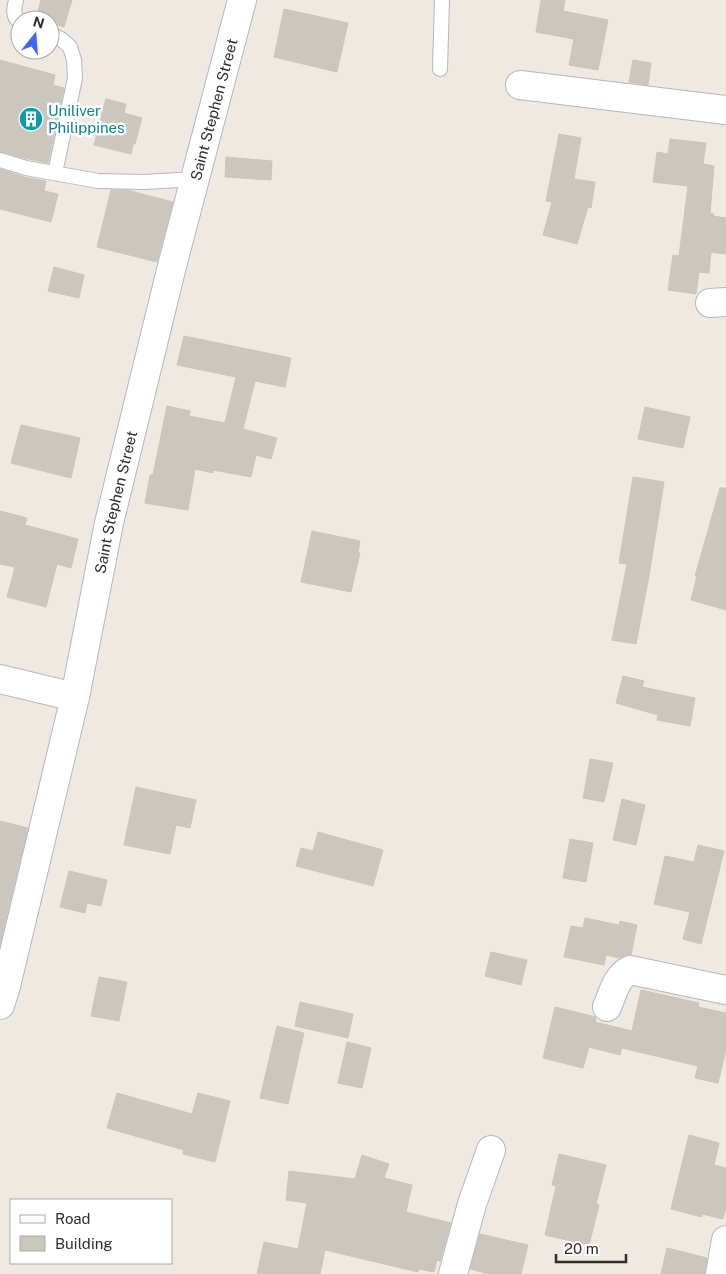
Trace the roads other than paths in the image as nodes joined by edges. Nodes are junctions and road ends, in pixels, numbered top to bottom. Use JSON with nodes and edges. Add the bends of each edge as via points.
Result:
{"nodes":[{"id":1,"x":242,"y":0,"type":"edge"},
{"id":2,"x":442,"y":0,"type":"edge"},
{"id":3,"x":60,"y":39,"type":"edge"},
{"id":4,"x":440,"y":69,"type":"dead end"},
{"id":5,"x":520,"y":85,"type":"dead end"},
{"id":6,"x":726,"y":110,"type":"edge"},
{"id":7,"x":0,"y":160,"type":"edge"},
{"id":8,"x":55,"y":173,"type":"junction"},
{"id":9,"x":196,"y":179,"type":"junction"},
{"id":10,"x":0,"y":680,"type":"edge"},
{"id":11,"x":75,"y":697,"type":"junction"},
{"id":12,"x":726,"y":990,"type":"edge"},
{"id":13,"x":0,"y":1005,"type":"edge"},
{"id":14,"x":607,"y":1007,"type":"dead end"},
{"id":15,"x":491,"y":1150,"type":"dead end"},
{"id":16,"x":726,"y":1240,"type":"edge"},
{"id":17,"x":454,"y":1274,"type":"edge"},
{"id":18,"x":720,"y":1274,"type":"edge"}],
"edges":[{"from":1,"to":9,"type":"street","name":"Saint Stephen Street"},
{"from":2,"to":4,"type":"lane"},
{"from":3,"to":8,"type":"lane","via":[[70,47],[75,78]]},
{"from":5,"to":6,"type":"street"},
{"from":7,"to":8,"type":"lane"},
{"from":8,"to":9,"type":"lane","via":[[98,181]]},
{"from":9,"to":11,"type":"street","name":"Saint Stephen Street","via":[[109,523]]},
{"from":10,"to":11,"type":"street"},
{"from":11,"to":13,"type":"street","name":"Saint Stephen Street"},
{"from":12,"to":14,"type":"street","via":[[630,970],[617,981]]},
{"from":15,"to":17,"type":"street","via":[[472,1204]]},
{"from":16,"to":18,"type":"street"}]}
